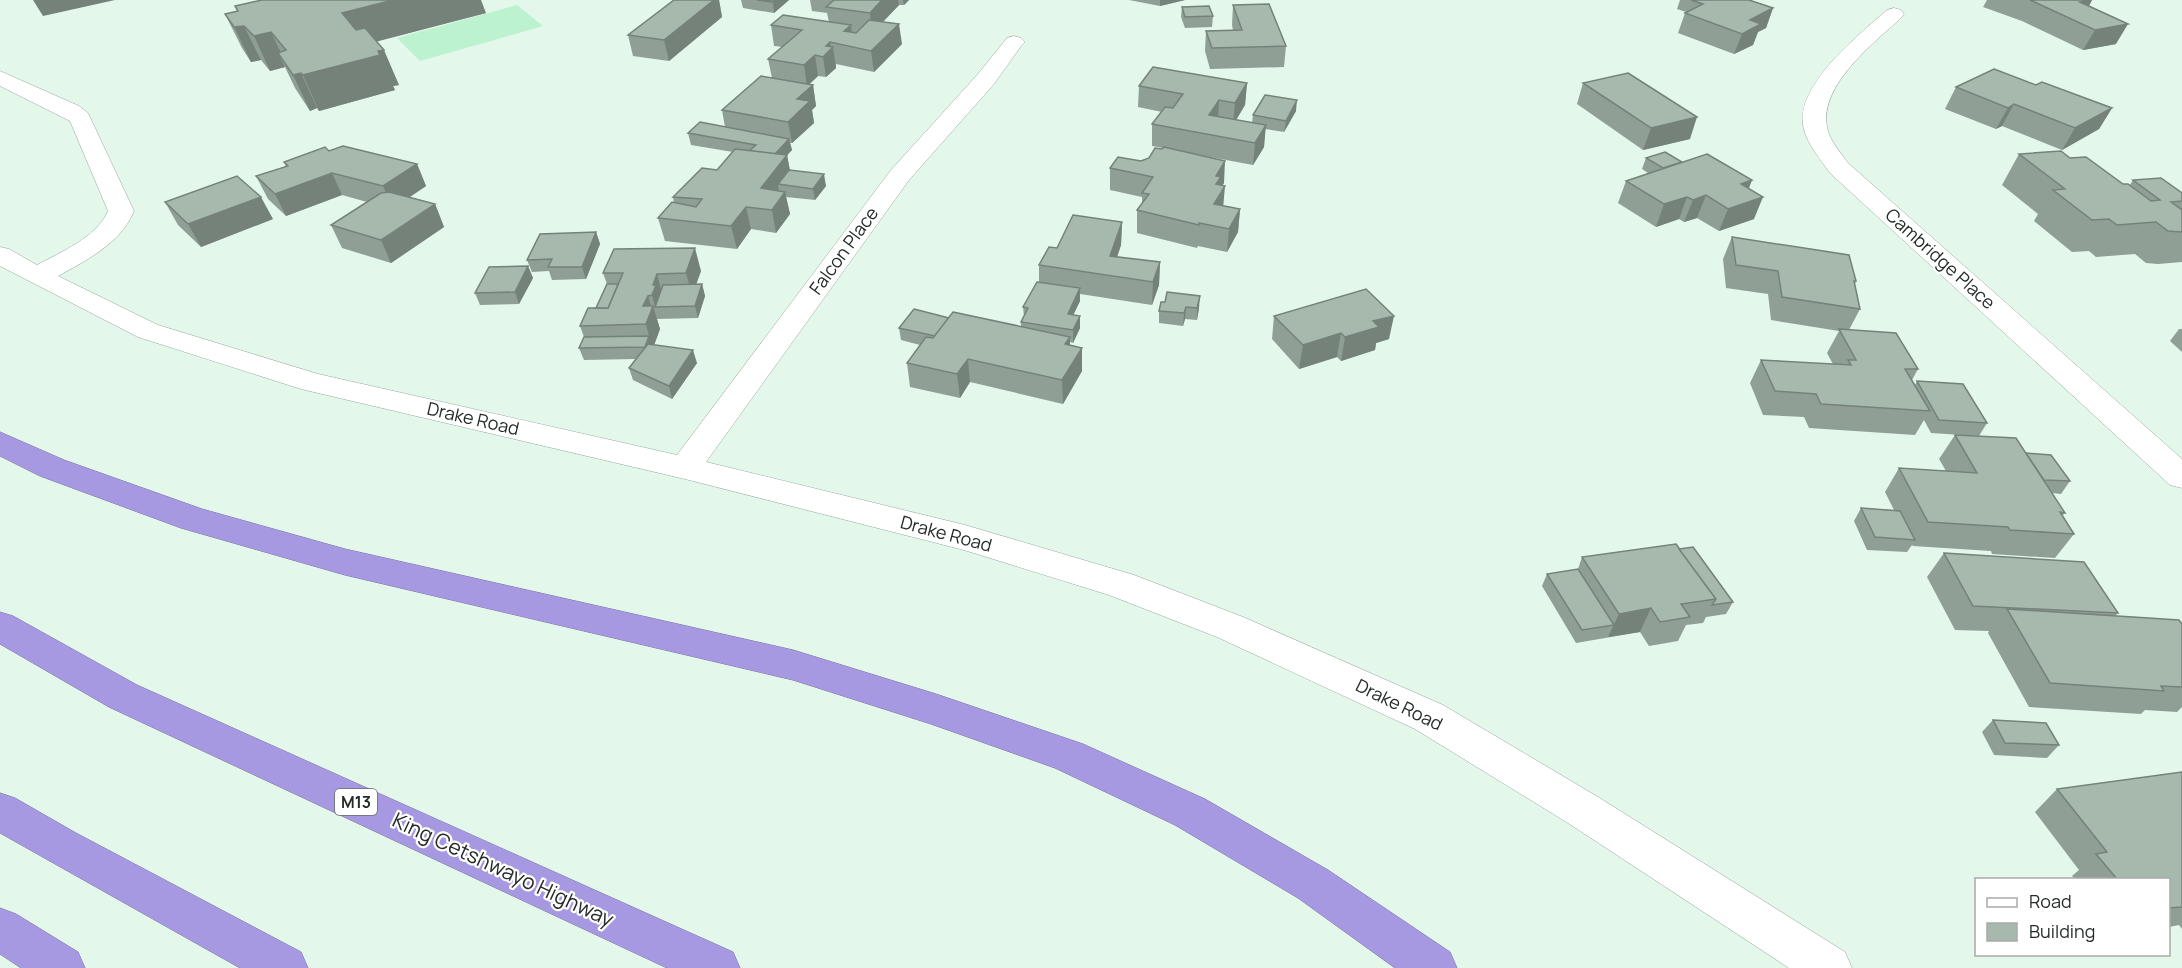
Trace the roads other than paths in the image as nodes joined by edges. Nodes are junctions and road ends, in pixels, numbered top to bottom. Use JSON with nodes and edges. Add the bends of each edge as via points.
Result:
{"nodes":[{"id":1,"x":1894,"y":14,"type":"dead end"},
{"id":2,"x":1014,"y":42,"type":"dead end"},
{"id":3,"x":0,"y":78,"type":"edge"},
{"id":4,"x":0,"y":255,"type":"edge"},
{"id":5,"x":37,"y":276,"type":"junction"},
{"id":6,"x":0,"y":443,"type":"edge"},
{"id":7,"x":685,"y":468,"type":"junction"},
{"id":8,"x":2182,"y":477,"type":"edge"},
{"id":9,"x":0,"y":626,"type":"edge"},
{"id":10,"x":0,"y":811,"type":"edge"},
{"id":11,"x":0,"y":929,"type":"edge"},
{"id":12,"x":62,"y":968,"type":"edge"},
{"id":13,"x":285,"y":968,"type":"edge"},
{"id":14,"x":717,"y":968,"type":"edge"},
{"id":15,"x":1434,"y":968,"type":"edge"},
{"id":16,"x":1828,"y":968,"type":"edge"}],
"edges":[{"from":1,"to":8,"type":"street","name":"Cambridge Place","via":[[1838,67],[1817,99],[1815,127],[1839,168]]},
{"from":2,"to":7,"type":"street","name":"Falcon Place","via":[[900,175]]},
{"from":3,"to":5,"type":"street","via":[[80,118],[121,212],[120,219],[98,239]]},
{"from":4,"to":5,"type":"street","name":"Drake Road"},
{"from":5,"to":7,"type":"street","name":"Drake Road","via":[[148,331],[312,382]]},
{"from":6,"to":15,"type":"highway","via":[[52,468],[193,519],[345,562],[793,665],[1069,756],[1190,812],[1313,884]]},
{"from":7,"to":16,"type":"street","name":"Drake Road","via":[[965,538],[1121,585],[1270,644],[1429,717],[1583,810]]},
{"from":9,"to":14,"type":"highway","name":"King Cetshwayo Highway","number":"M13","via":[[123,696]]},
{"from":10,"to":13,"type":"highway"},
{"from":11,"to":12,"type":"highway"}]}
